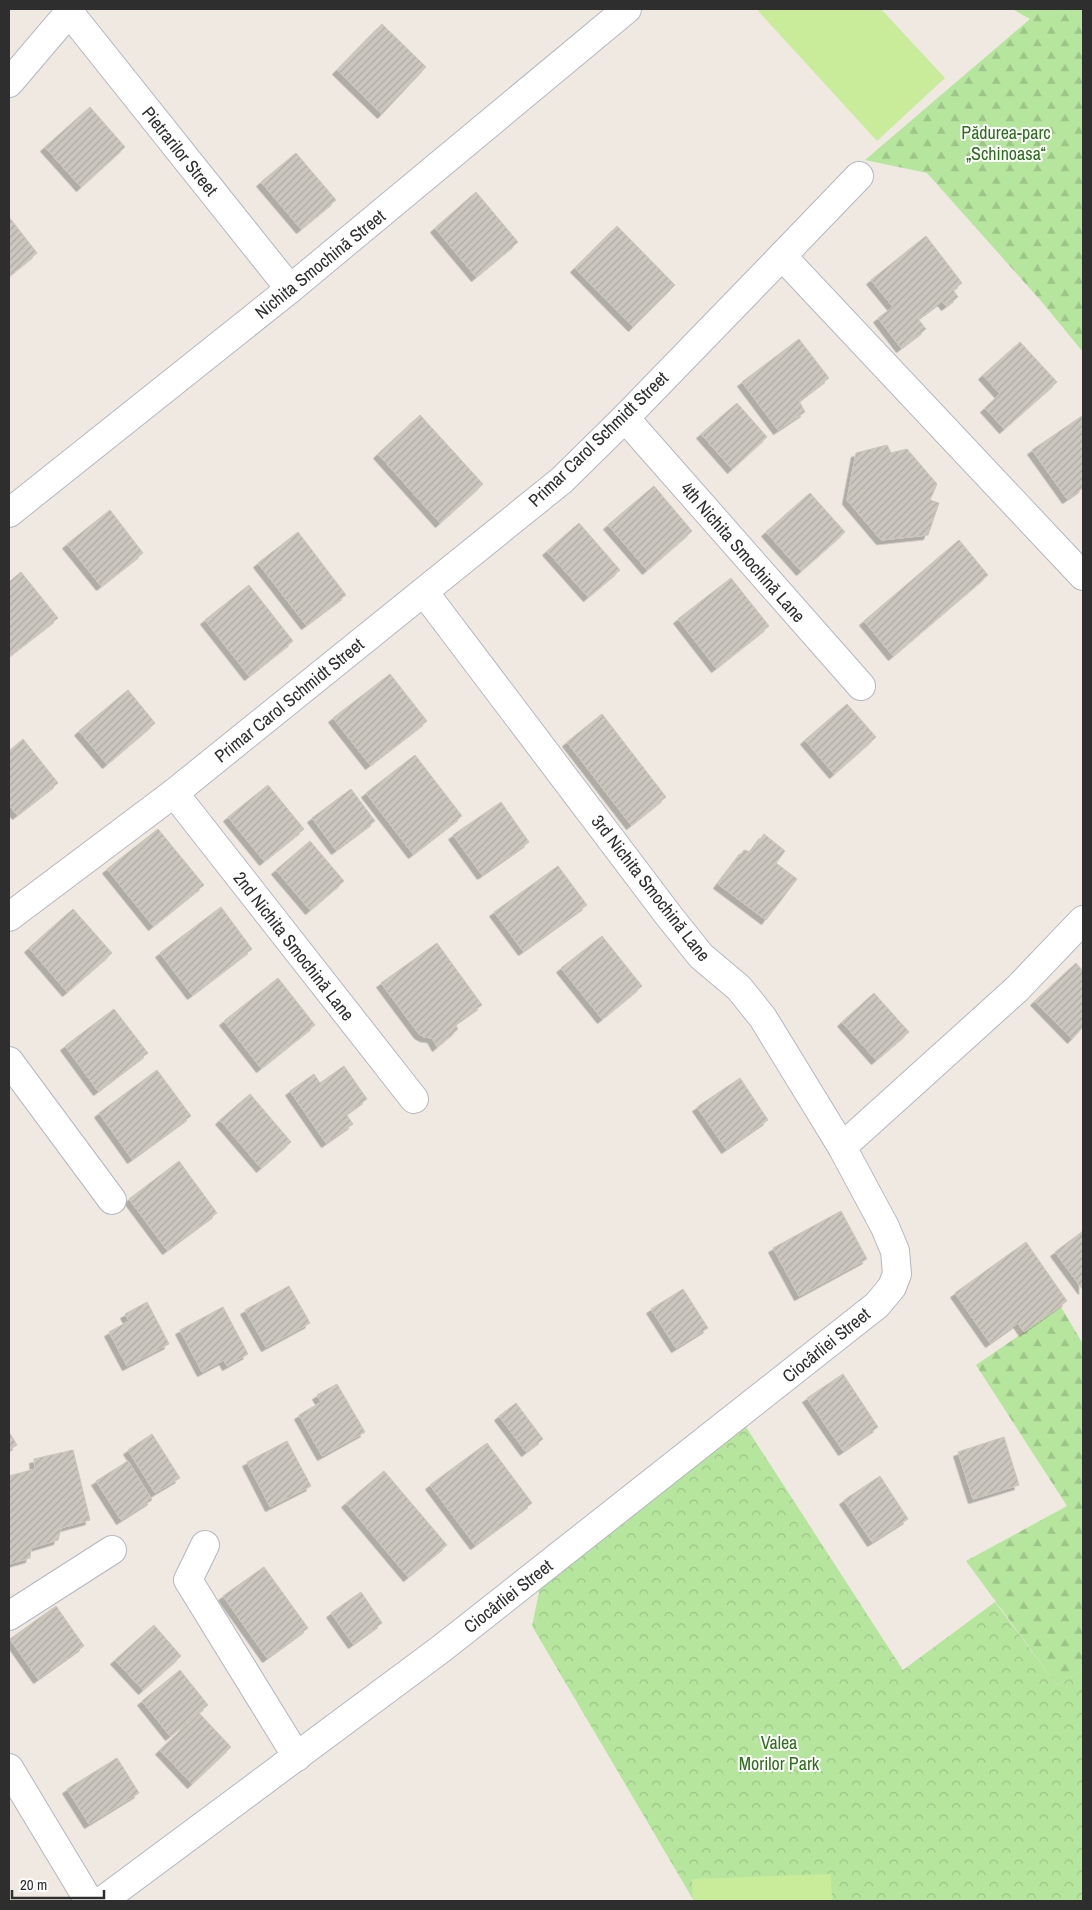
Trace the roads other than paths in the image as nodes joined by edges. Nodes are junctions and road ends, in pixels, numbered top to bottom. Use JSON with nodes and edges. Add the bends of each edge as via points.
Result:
{"nodes":[{"id":1,"x":627,"y":9,"type":"edge"},
{"id":2,"x":70,"y":10,"type":"edge"},
{"id":3,"x":9,"y":83,"type":"edge"},
{"id":4,"x":859,"y":176,"type":"dead end"},
{"id":5,"x":782,"y":256,"type":"junction"},
{"id":6,"x":290,"y":289,"type":"junction"},
{"id":7,"x":624,"y":418,"type":"junction"},
{"id":8,"x":9,"y":513,"type":"edge"},
{"id":9,"x":1083,"y":576,"type":"edge"},
{"id":10,"x":424,"y":592,"type":"junction"},
{"id":11,"x":861,"y":686,"type":"dead end"},
{"id":12,"x":174,"y":793,"type":"junction"},
{"id":13,"x":9,"y":917,"type":"edge"},
{"id":14,"x":1083,"y":920,"type":"edge"},
{"id":15,"x":9,"y":1061,"type":"edge"},
{"id":16,"x":414,"y":1099,"type":"dead end"},
{"id":17,"x":842,"y":1147,"type":"junction"},
{"id":18,"x":112,"y":1200,"type":"dead end"},
{"id":19,"x":898,"y":1274,"type":"joint"},
{"id":20,"x":204,"y":1545,"type":"dead end"},
{"id":21,"x":112,"y":1550,"type":"dead end"},
{"id":22,"x":9,"y":1616,"type":"edge"},
{"id":23,"x":296,"y":1757,"type":"junction"},
{"id":24,"x":9,"y":1768,"type":"edge"},
{"id":25,"x":89,"y":1901,"type":"edge"},
{"id":26,"x":102,"y":1901,"type":"edge"}],
"edges":[{"from":1,"to":6,"type":"street","name":"Nichita Smochină Street"},
{"from":2,"to":3,"type":"street","name":"Pietrarilor Street"},
{"from":2,"to":6,"type":"street","name":"Pietrarilor Street"},
{"from":4,"to":5,"type":"street","name":"Primar Carol Schmidt Street"},
{"from":5,"to":7,"type":"street","name":"Primar Carol Schmidt Street"},
{"from":5,"to":9,"type":"street"},
{"from":6,"to":8,"type":"street","name":"Nichita Smochină Street"},
{"from":7,"to":10,"type":"street","name":"Primar Carol Schmidt Street","via":[[562,480]]},
{"from":7,"to":11,"type":"street","name":"4th Nichita Smochină Lane"},
{"from":10,"to":12,"type":"street","name":"Primar Carol Schmidt Street"},
{"from":10,"to":17,"type":"street","name":"3rd Nichita Smochină Lane","via":[[669,916],[701,956],[739,988],[763,1018]]},
{"from":12,"to":13,"type":"street","name":"Primar Carol Schmidt Street"},
{"from":12,"to":16,"type":"street","name":"2nd Nichita Smochină Lane"},
{"from":14,"to":17,"type":"street","via":[[1017,989]]},
{"from":15,"to":18,"type":"street"},
{"from":17,"to":19,"type":"street","name":"3rd Nichita Smochină Lane","via":[[885,1227],[895,1251]]},
{"from":19,"to":23,"type":"street","name":"Ciocârliei Street","via":[[877,1305],[449,1643]]},
{"from":20,"to":23,"type":"street","via":[[188,1580]]},
{"from":21,"to":22,"type":"street"},
{"from":23,"to":26,"type":"street","name":"Ciocârliei Street"},
{"from":24,"to":25,"type":"street"}]}
